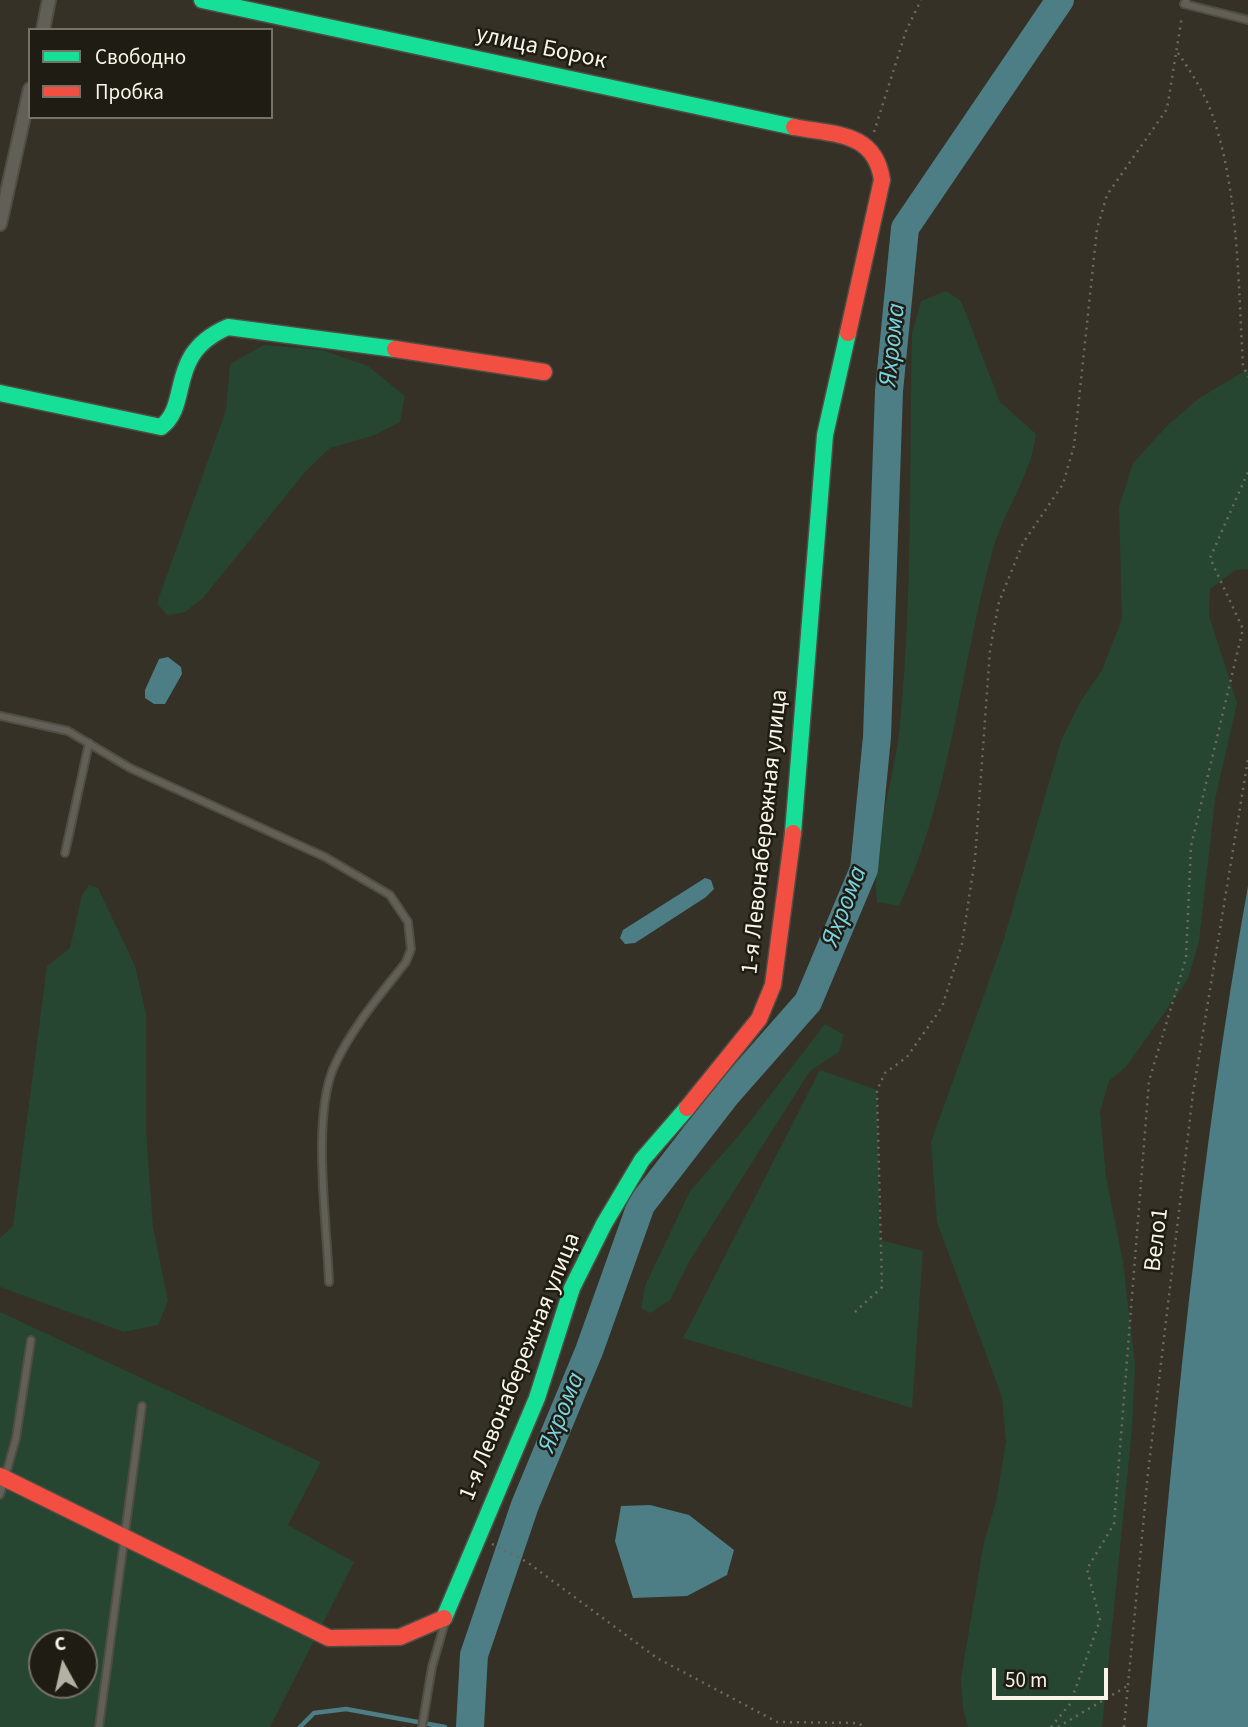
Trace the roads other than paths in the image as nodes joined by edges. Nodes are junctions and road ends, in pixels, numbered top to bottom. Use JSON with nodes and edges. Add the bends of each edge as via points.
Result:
{"nodes":[{"id":1,"x":49,"y":0,"type":"edge"},
{"id":2,"x":202,"y":0,"type":"edge"},
{"id":3,"x":1185,"y":2,"type":"edge"},
{"id":4,"x":1248,"y":20,"type":"edge"},
{"id":5,"x":43,"y":28,"type":"edge"},
{"id":6,"x":28,"y":98,"type":"edge"},
{"id":7,"x":870,"y":145,"type":"joint"},
{"id":8,"x":0,"y":225,"type":"edge"},
{"id":9,"x":544,"y":372,"type":"dead end"},
{"id":10,"x":0,"y":393,"type":"edge"},
{"id":11,"x":0,"y":716,"type":"edge"},
{"id":12,"x":89,"y":743,"type":"junction"},
{"id":13,"x":65,"y":853,"type":"dead end"},
{"id":14,"x":329,"y":1282,"type":"dead end"},
{"id":15,"x":31,"y":1340,"type":"dead end"},
{"id":16,"x":142,"y":1406,"type":"dead end"},
{"id":17,"x":2,"y":1477,"type":"edge"},
{"id":18,"x":0,"y":1496,"type":"edge"},
{"id":19,"x":122,"y":1537,"type":"junction"},
{"id":20,"x":447,"y":1617,"type":"junction"},
{"id":21,"x":99,"y":1727,"type":"edge"},
{"id":22,"x":422,"y":1727,"type":"edge"}],
"edges":[{"from":1,"to":5,"type":"street"},
{"from":2,"to":7,"type":"street","name":"улица Борок"},
{"from":3,"to":4,"type":"lane"},
{"from":6,"to":8,"type":"street"},
{"from":7,"to":20,"type":"street","name":"1-я Левонабережная улица","via":[[880,160],[882,180],[825,435],[799,792],[773,985],[759,1019],[642,1160],[604,1224],[572,1287],[537,1398],[476,1537]]},
{"from":9,"to":10,"type":"street","via":[[228,327],[209,333],[192,349],[169,421],[161,426]]},
{"from":11,"to":12,"type":"lane","via":[[68,731]]},
{"from":12,"to":13,"type":"lane"},
{"from":12,"to":14,"type":"lane","via":[[130,768],[325,857],[390,895],[408,922],[411,949],[406,962],[342,1050],[326,1092],[323,1134]]},
{"from":15,"to":17,"type":"lane","via":[[16,1438]]},
{"from":16,"to":19,"type":"lane"},
{"from":17,"to":18,"type":"lane"},
{"from":17,"to":19,"type":"street"},
{"from":19,"to":20,"type":"street","via":[[329,1638],[400,1637]]},
{"from":19,"to":21,"type":"lane"},
{"from":20,"to":22,"type":"lane","via":[[432,1667]]}]}
